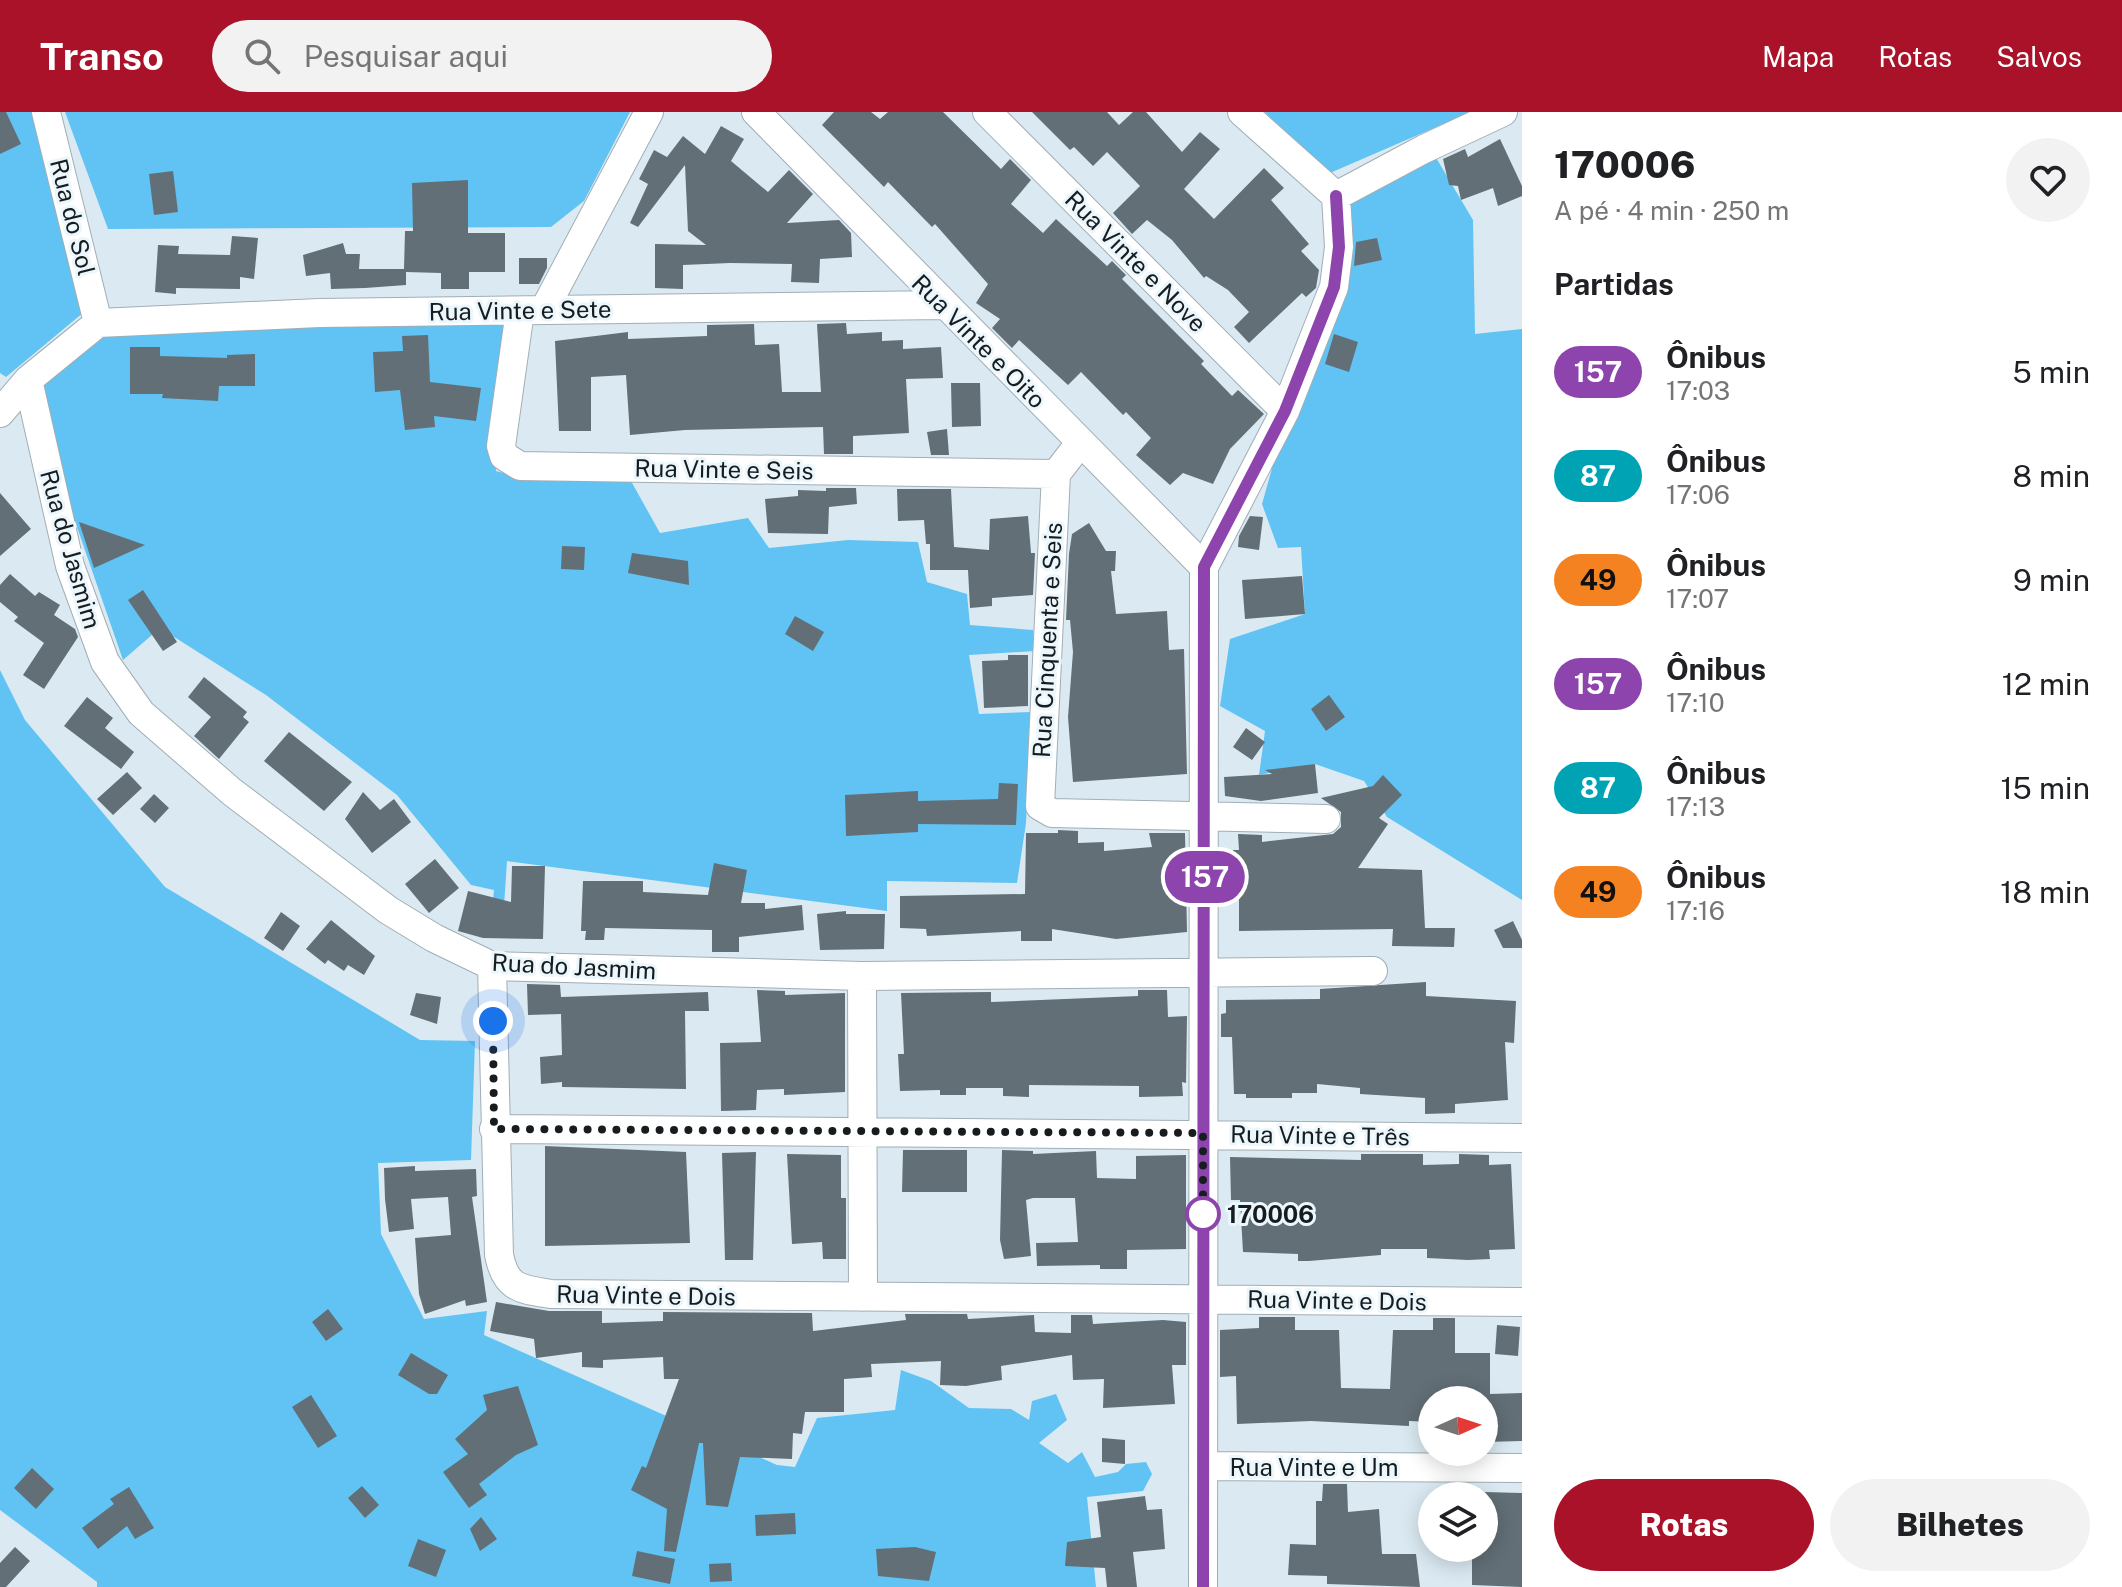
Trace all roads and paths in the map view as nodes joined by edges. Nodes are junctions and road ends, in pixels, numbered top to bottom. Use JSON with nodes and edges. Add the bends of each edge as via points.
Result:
{"nodes":[{"id":1,"x":46,"y":112,"type":"edge"},
{"id":2,"x":649,"y":112,"type":"edge"},
{"id":3,"x":756,"y":112,"type":"edge"},
{"id":4,"x":987,"y":112,"type":"edge"},
{"id":5,"x":1242,"y":112,"type":"edge"},
{"id":6,"x":1503,"y":112,"type":"edge"},
{"id":7,"x":1336,"y":196,"type":"junction"},
{"id":8,"x":943,"y":305,"type":"junction"},
{"id":9,"x":532,"y":310,"type":"junction"},
{"id":10,"x":98,"y":323,"type":"junction"},
{"id":11,"x":28,"y":380,"type":"junction"},
{"id":12,"x":1285,"y":411,"type":"junction"},
{"id":13,"x":0,"y":413,"type":"edge"},
{"id":14,"x":1080,"y":443,"type":"junction"},
{"id":15,"x":1056,"y":474,"type":"junction"},
{"id":16,"x":1204,"y":567,"type":"junction"},
{"id":17,"x":1206,"y":815,"type":"junction"},
{"id":18,"x":1326,"y":819,"type":"dead end"},
{"id":19,"x":492,"y":966,"type":"junction"},
{"id":20,"x":1373,"y":971,"type":"dead end"},
{"id":21,"x":1204,"y":974,"type":"junction"},
{"id":22,"x":862,"y":976,"type":"junction"},
{"id":23,"x":494,"y":1129,"type":"junction"},
{"id":24,"x":864,"y":1132,"type":"junction"},
{"id":25,"x":1203,"y":1133,"type":"junction"},
{"id":26,"x":1522,"y":1138,"type":"edge"},
{"id":27,"x":863,"y":1297,"type":"junction"},
{"id":28,"x":1203,"y":1299,"type":"junction"},
{"id":29,"x":1522,"y":1302,"type":"edge"},
{"id":30,"x":1203,"y":1466,"type":"junction"},
{"id":31,"x":1522,"y":1468,"type":"edge"},
{"id":32,"x":1203,"y":1587,"type":"edge"}],
"edges":[{"from":1,"to":10,"type":"street","name":"Rua do Sol"},
{"from":2,"to":9,"type":"street"},
{"from":3,"to":8,"type":"street","name":"Rua Vinte e Oito"},
{"from":4,"to":12,"type":"street","name":"Rua Vinte e Nove"},
{"from":5,"to":7,"type":"street"},
{"from":6,"to":7,"type":"street"},
{"from":7,"to":12,"type":"street","via":[[1336,278]]},
{"from":8,"to":9,"type":"street","name":"Rua Vinte e Sete"},
{"from":8,"to":14,"type":"street","name":"Rua Vinte e Oito"},
{"from":9,"to":10,"type":"street","name":"Rua Vinte e Sete"},
{"from":9,"to":15,"type":"street","name":"Rua Vinte e Seis","via":[[501,446],[504,456],[520,466]]},
{"from":10,"to":11,"type":"street"},
{"from":11,"to":13,"type":"street"},
{"from":11,"to":19,"type":"street","name":"Rua do Jasmim","via":[[70,566],[105,662],[141,713],[232,792],[388,910]]},
{"from":12,"to":16,"type":"street"},
{"from":14,"to":15,"type":"street"},
{"from":14,"to":16,"type":"street","name":"Rua Vinte e Oito"},
{"from":15,"to":17,"type":"street","name":"Rua Cinquenta e Seis","via":[[1040,806],[1052,813]]},
{"from":16,"to":17,"type":"street"},
{"from":17,"to":18,"type":"street"},
{"from":17,"to":21,"type":"street"},
{"from":19,"to":22,"type":"street","name":"Rua do Jasmim"},
{"from":19,"to":23,"type":"street","name":"Rua Vinte e Dois"},
{"from":20,"to":21,"type":"street","name":"Rua do Jasmim"},
{"from":21,"to":22,"type":"street","name":"Rua do Jasmim"},
{"from":21,"to":25,"type":"street"},
{"from":22,"to":24,"type":"street"},
{"from":23,"to":24,"type":"street","name":"Rua Vinte e Três"},
{"from":23,"to":27,"type":"street","name":"Rua Vinte e Dois","via":[[499,1255],[511,1284],[551,1294]]},
{"from":24,"to":25,"type":"street","name":"Rua Vinte e Três"},
{"from":24,"to":27,"type":"street"},
{"from":25,"to":26,"type":"street","name":"Rua Vinte e Três"},
{"from":25,"to":28,"type":"street"},
{"from":27,"to":28,"type":"street","name":"Rua Vinte e Dois"},
{"from":28,"to":29,"type":"street","name":"Rua Vinte e Dois"},
{"from":28,"to":30,"type":"street"},
{"from":30,"to":31,"type":"street","name":"Rua Vinte e Um"},
{"from":30,"to":32,"type":"street"}]}
